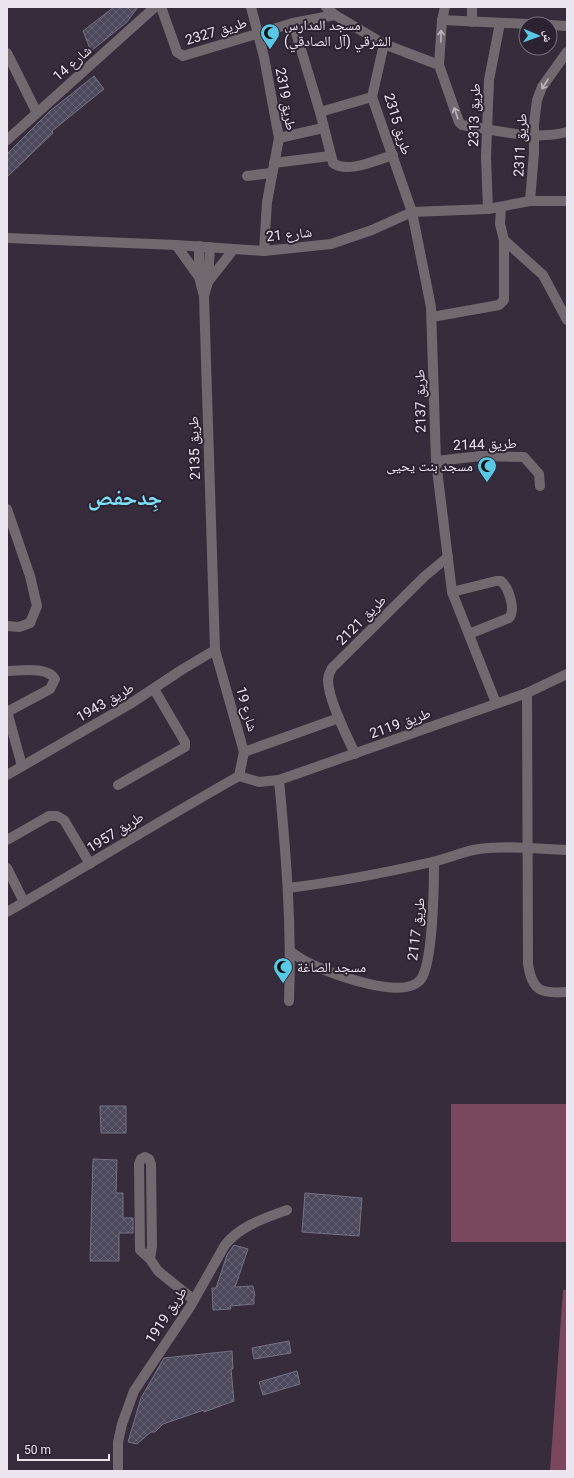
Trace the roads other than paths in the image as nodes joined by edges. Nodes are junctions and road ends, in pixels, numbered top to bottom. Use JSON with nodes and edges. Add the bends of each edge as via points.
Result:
{"nodes":[{"id":1,"x":156,"y":7,"type":"edge"},
{"id":2,"x":161,"y":7,"type":"edge"},
{"id":3,"x":251,"y":7,"type":"edge"},
{"id":4,"x":326,"y":7,"type":"edge"},
{"id":5,"x":445,"y":7,"type":"edge"},
{"id":6,"x":472,"y":7,"type":"edge"},
{"id":7,"x":335,"y":15,"type":"junction"},
{"id":8,"x":442,"y":20,"type":"junction"},
{"id":9,"x":472,"y":22,"type":"junction"},
{"id":10,"x":293,"y":23,"type":"junction"},
{"id":11,"x":500,"y":23,"type":"junction"},
{"id":12,"x":518,"y":24,"type":"edge"},
{"id":13,"x":257,"y":33,"type":"junction"},
{"id":14,"x":384,"y":44,"type":"junction"},
{"id":15,"x":567,"y":52,"type":"edge"},
{"id":16,"x":7,"y":53,"type":"edge"},
{"id":17,"x":439,"y":65,"type":"junction"},
{"id":18,"x":372,"y":97,"type":"junction"},
{"id":19,"x":320,"y":112,"type":"junction"},
{"id":20,"x":37,"y":113,"type":"junction"},
{"id":21,"x":323,"y":128,"type":"junction"},
{"id":22,"x":487,"y":128,"type":"junction"},
{"id":23,"x":567,"y":132,"type":"edge"},
{"id":24,"x":534,"y":137,"type":"junction"},
{"id":25,"x":278,"y":138,"type":"junction"},
{"id":26,"x":7,"y":140,"type":"edge"},
{"id":27,"x":393,"y":155,"type":"junction"},
{"id":28,"x":330,"y":156,"type":"junction"},
{"id":29,"x":274,"y":163,"type":"junction"},
{"id":30,"x":271,"y":173,"type":"junction"},
{"id":31,"x":247,"y":176,"type":"dead end"},
{"id":32,"x":530,"y":201,"type":"junction"},
{"id":33,"x":567,"y":201,"type":"edge"},
{"id":34,"x":501,"y":208,"type":"junction"},
{"id":35,"x":488,"y":209,"type":"junction"},
{"id":36,"x":412,"y":212,"type":"junction"},
{"id":37,"x":7,"y":238,"type":"edge"},
{"id":38,"x":504,"y":240,"type":"junction"},
{"id":39,"x":176,"y":245,"type":"junction"},
{"id":40,"x":199,"y":246,"type":"junction"},
{"id":41,"x":210,"y":247,"type":"junction"},
{"id":42,"x":233,"y":250,"type":"junction"},
{"id":43,"x":264,"y":252,"type":"junction"},
{"id":44,"x":199,"y":277,"type":"junction"},
{"id":45,"x":208,"y":282,"type":"junction"},
{"id":46,"x":204,"y":296,"type":"junction"},
{"id":47,"x":432,"y":317,"type":"junction"},
{"id":48,"x":567,"y":320,"type":"edge"},
{"id":49,"x":436,"y":461,"type":"junction"},
{"id":50,"x":540,"y":486,"type":"dead end"},
{"id":51,"x":7,"y":509,"type":"edge"},
{"id":52,"x":11,"y":528,"type":"edge"},
{"id":53,"x":448,"y":557,"type":"junction"},
{"id":54,"x":452,"y":592,"type":"junction"},
{"id":55,"x":7,"y":626,"type":"edge"},
{"id":56,"x":469,"y":634,"type":"junction"},
{"id":57,"x":215,"y":650,"type":"junction"},
{"id":58,"x":7,"y":671,"type":"edge"},
{"id":59,"x":567,"y":674,"type":"edge"},
{"id":60,"x":154,"y":689,"type":"junction"},
{"id":61,"x":527,"y":693,"type":"junction"},
{"id":62,"x":496,"y":703,"type":"junction"},
{"id":63,"x":7,"y":712,"type":"edge"},
{"id":64,"x":339,"y":718,"type":"junction"},
{"id":65,"x":244,"y":752,"type":"junction"},
{"id":66,"x":355,"y":754,"type":"junction"},
{"id":67,"x":22,"y":766,"type":"junction"},
{"id":68,"x":7,"y":775,"type":"edge"},
{"id":69,"x":239,"y":776,"type":"junction"},
{"id":70,"x":279,"y":780,"type":"junction"},
{"id":71,"x":118,"y":785,"type":"dead end"},
{"id":72,"x":7,"y":840,"type":"edge"},
{"id":73,"x":529,"y":849,"type":"junction"},
{"id":74,"x":567,"y":850,"type":"edge"},
{"id":75,"x":434,"y":862,"type":"junction"},
{"id":76,"x":90,"y":864,"type":"junction"},
{"id":77,"x":7,"y":868,"type":"edge"},
{"id":78,"x":288,"y":888,"type":"junction"},
{"id":79,"x":24,"y":902,"type":"junction"},
{"id":80,"x":7,"y":912,"type":"edge"},
{"id":81,"x":291,"y":952,"type":"junction"},
{"id":82,"x":567,"y":992,"type":"edge"},
{"id":83,"x":289,"y":1001,"type":"dead end"},
{"id":84,"x":287,"y":1210,"type":"dead end"},
{"id":85,"x":150,"y":1259,"type":"junction"},
{"id":86,"x":194,"y":1300,"type":"junction"},
{"id":87,"x":118,"y":1471,"type":"edge"}],
"edges":[{"from":1,"to":20,"type":"street","name":"شارع 14"},
{"from":2,"to":13,"type":"street","name":"طريق 2327","via":[[177,52],[183,56]]},
{"from":3,"to":13,"type":"street","name":"طريق 2319"},
{"from":4,"to":7,"type":"street"},
{"from":5,"to":8,"type":"street"},
{"from":6,"to":9,"type":"street"},
{"from":7,"to":10,"type":"street","name":"طريق 2327"},
{"from":7,"to":14,"type":"street"},
{"from":8,"to":9,"type":"street"},
{"from":17,"to":8,"type":"street","one_way":true},
{"from":9,"to":11,"type":"street"},
{"from":10,"to":13,"type":"street","name":"طريق 2327"},
{"from":10,"to":19,"type":"street"},
{"from":11,"to":12,"type":"street"},
{"from":11,"to":22,"type":"street","name":"طريق 2313","via":[[489,80]]},
{"from":13,"to":25,"type":"street","name":"طريق 2319","via":[[264,57]]},
{"from":14,"to":17,"type":"street"},
{"from":14,"to":18,"type":"street","name":"طريق 2315"},
{"from":15,"to":24,"type":"street","name":"طريق 2311","one_way":true,"via":[[542,87],[535,112]]},
{"from":16,"to":20,"type":"street"},
{"from":22,"to":17,"type":"street","one_way":true,"via":[[462,125],[459,122]]},
{"from":18,"to":19,"type":"street"},
{"from":18,"to":27,"type":"street","name":"طريق 2315"},
{"from":19,"to":21,"type":"street"},
{"from":20,"to":26,"type":"street","name":"شارع 14"},
{"from":21,"to":25,"type":"street"},
{"from":21,"to":28,"type":"street"},
{"from":22,"to":24,"type":"street"},
{"from":22,"to":35,"type":"street","name":"طريق 2313"},
{"from":23,"to":24,"type":"street"},
{"from":24,"to":32,"type":"street","name":"طريق 2311"},
{"from":25,"to":29,"type":"street","name":"طريق 2319"},
{"from":27,"to":28,"type":"street","via":[[347,168],[338,168],[332,163]]},
{"from":27,"to":36,"type":"street","name":"طريق 2315"},
{"from":28,"to":29,"type":"street"},
{"from":29,"to":30,"type":"street","name":"طريق 2319"},
{"from":30,"to":31,"type":"street"},
{"from":30,"to":43,"type":"street","name":"طريق 2319"},
{"from":32,"to":33,"type":"street","name":"شارع 21"},
{"from":32,"to":34,"type":"street","name":"شارع 21"},
{"from":34,"to":35,"type":"street","name":"شارع 21"},
{"from":34,"to":38,"type":"street","via":[[500,224]]},
{"from":35,"to":36,"type":"street","name":"شارع 21"},
{"from":36,"to":43,"type":"street","name":"شارع 21","via":[[372,230],[331,244]]},
{"from":36,"to":47,"type":"street","name":"طريق 2137"},
{"from":37,"to":39,"type":"street","name":"شارع 21"},
{"from":38,"to":47,"type":"street","via":[[504,300],[499,305]]},
{"from":38,"to":48,"type":"street","via":[[543,275]]},
{"from":39,"to":40,"type":"street","name":"شارع 21"},
{"from":39,"to":44,"type":"street"},
{"from":40,"to":41,"type":"street","name":"شارع 21"},
{"from":40,"to":44,"type":"street"},
{"from":41,"to":42,"type":"street","name":"شارع 21"},
{"from":41,"to":45,"type":"street","name":"طريق 2135"},
{"from":42,"to":43,"type":"street","name":"شارع 21"},
{"from":42,"to":45,"type":"street"},
{"from":44,"to":46,"type":"street"},
{"from":45,"to":46,"type":"street","name":"طريق 2135"},
{"from":46,"to":57,"type":"street","name":"طريق 2135"},
{"from":47,"to":49,"type":"street","name":"طريق 2137"},
{"from":49,"to":50,"type":"street","name":"طريق 2144","via":[[481,456],[524,457],[539,474]]},
{"from":49,"to":53,"type":"street","name":"طريق 2137"},
{"from":51,"to":52,"type":"street"},
{"from":52,"to":55,"type":"street","via":[[30,576],[37,606],[30,623],[19,627]]},
{"from":53,"to":54,"type":"street","name":"طريق 2137"},
{"from":53,"to":64,"type":"street","name":"طريق 2121","via":[[425,576],[332,668],[328,680]]},
{"from":54,"to":56,"type":"street","name":"طريق 2137"},
{"from":54,"to":56,"type":"street","via":[[496,581],[506,585],[512,615]]},
{"from":56,"to":62,"type":"street","name":"طريق 2137"},
{"from":57,"to":60,"type":"street","name":"طريق 1943"},
{"from":57,"to":65,"type":"street","name":"شارع 19"},
{"from":58,"to":63,"type":"street","via":[[30,670],[49,673],[55,679],[50,689]]},
{"from":59,"to":61,"type":"street","name":"طريق 2119"},
{"from":60,"to":67,"type":"street","name":"طريق 1943"},
{"from":60,"to":71,"type":"street","via":[[185,742],[185,747]]},
{"from":61,"to":62,"type":"street","name":"طريق 2119"},
{"from":61,"to":73,"type":"street"},
{"from":62,"to":66,"type":"street","name":"طريق 2119"},
{"from":63,"to":67,"type":"street"},
{"from":64,"to":65,"type":"street"},
{"from":64,"to":66,"type":"street","name":"طريق 2121"},
{"from":65,"to":69,"type":"street","name":"شارع 19"},
{"from":66,"to":70,"type":"street","name":"طريق 2119"},
{"from":67,"to":68,"type":"street","name":"طريق 1943"},
{"from":69,"to":70,"type":"street","name":"طريق 2119","via":[[259,782]]},
{"from":69,"to":76,"type":"street","name":"طريق 1957"},
{"from":70,"to":78,"type":"street"},
{"from":72,"to":76,"type":"street","via":[[49,816],[57,816],[64,820]]},
{"from":73,"to":74,"type":"street"},
{"from":73,"to":75,"type":"street","via":[[478,849]]},
{"from":73,"to":82,"type":"street","via":[[530,978],[536,988],[545,992]]},
{"from":75,"to":78,"type":"street","via":[[337,882]]},
{"from":75,"to":81,"type":"street","name":"طريق 2117","via":[[434,894],[427,961],[424,974],[414,986],[370,985],[320,969]]},
{"from":76,"to":79,"type":"street","name":"طريق 1957"},
{"from":77,"to":79,"type":"street"},
{"from":78,"to":81,"type":"street"},
{"from":79,"to":80,"type":"street","name":"طريق 1957"},
{"from":81,"to":83,"type":"street"},
{"from":84,"to":86,"type":"street","name":"طريق 1919","via":[[250,1224],[229,1241]]},
{"from":85,"to":85,"type":"street","via":[[140,1250],[139,1164],[141,1159],[145,1158],[149,1159],[151,1164]]},
{"from":85,"to":86,"type":"street","via":[[158,1271]]},
{"from":86,"to":87,"type":"street","name":"طريق 1919","via":[[134,1391],[118,1442]]}]}
